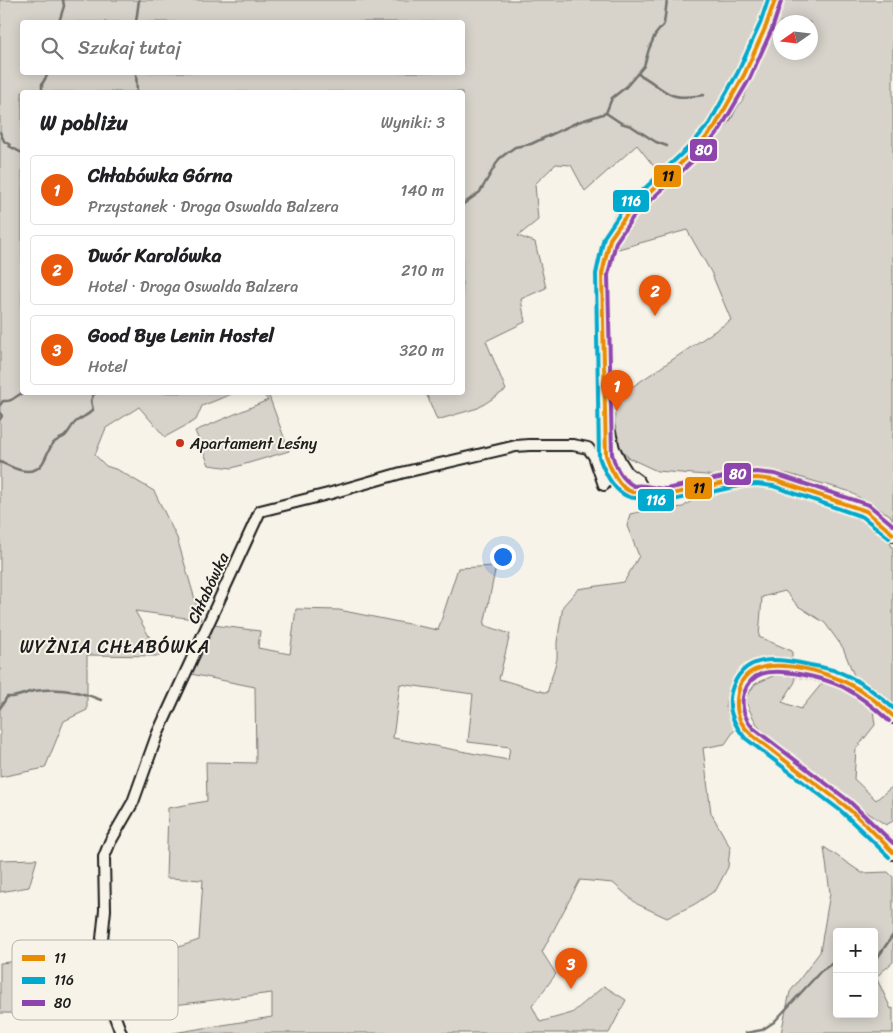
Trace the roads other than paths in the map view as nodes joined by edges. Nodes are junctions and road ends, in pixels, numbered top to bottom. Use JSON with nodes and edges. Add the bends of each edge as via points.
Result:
{"nodes":[{"id":1,"x":775,"y":0,"type":"edge"},
{"id":2,"x":604,"y":485,"type":"dead end"},
{"id":3,"x":893,"y":534,"type":"edge"},
{"id":4,"x":893,"y":716,"type":"edge"},
{"id":5,"x":893,"y":852,"type":"edge"},
{"id":6,"x":102,"y":940,"type":"edge"},
{"id":7,"x":116,"y":1020,"type":"edge"},
{"id":8,"x":121,"y":1033,"type":"edge"}],
"edges":[{"from":1,"to":3,"type":"street","via":[[747,68],[717,125],[628,213],[610,239],[602,274],[605,452],[611,470],[625,488],[633,492],[672,495],[742,479],[774,480],[866,512]]},
{"from":2,"to":6,"type":"street","name":"Chłabówka","via":[[588,448],[525,445],[260,511],[157,735],[133,802],[104,857]]},
{"from":4,"to":5,"type":"street","via":[[844,680],[777,665],[764,666],[749,673],[736,697],[737,714],[749,733],[845,806]]},
{"from":7,"to":8,"type":"street","name":"Chłabówka"}]}
